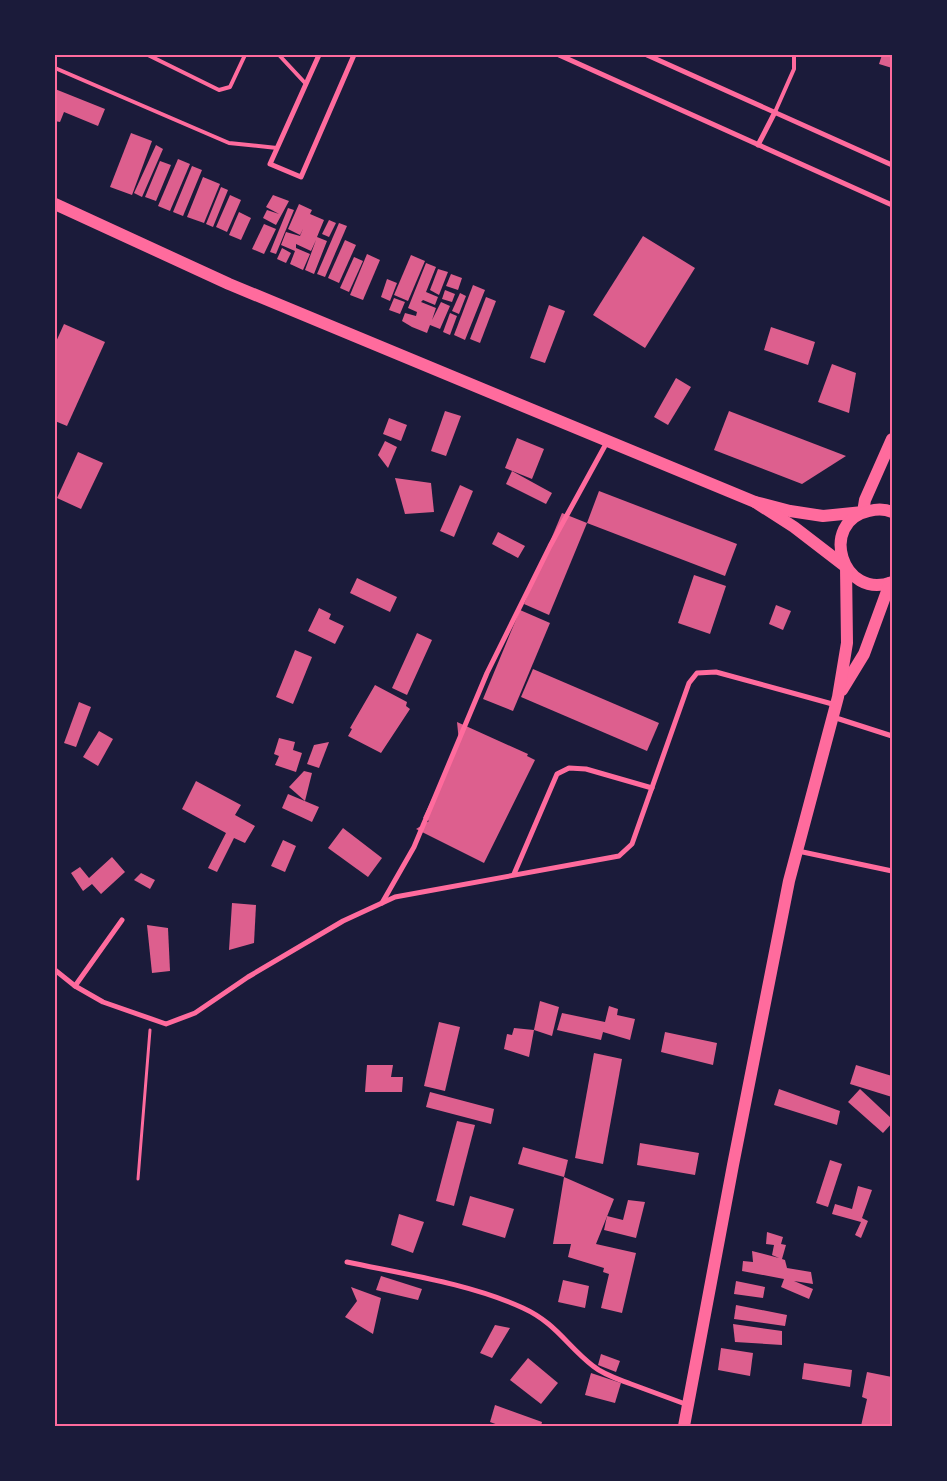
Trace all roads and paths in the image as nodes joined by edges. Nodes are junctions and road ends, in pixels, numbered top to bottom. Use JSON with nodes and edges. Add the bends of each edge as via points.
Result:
{"nodes":[{"id":1,"x":148,"y":55,"type":"edge"},
{"id":2,"x":245,"y":55,"type":"edge"},
{"id":3,"x":279,"y":55,"type":"edge"},
{"id":4,"x":319,"y":55,"type":"edge"},
{"id":5,"x":354,"y":55,"type":"edge"},
{"id":6,"x":558,"y":55,"type":"edge"},
{"id":7,"x":648,"y":55,"type":"edge"},
{"id":8,"x":794,"y":55,"type":"edge"},
{"id":9,"x":55,"y":68,"type":"edge"},
{"id":10,"x":306,"y":84,"type":"junction"},
{"id":11,"x":775,"y":112,"type":"junction"},
{"id":12,"x":758,"y":145,"type":"junction"},
{"id":13,"x":278,"y":148,"type":"junction"},
{"id":14,"x":892,"y":165,"type":"edge"},
{"id":15,"x":55,"y":204,"type":"edge"},
{"id":16,"x":892,"y":205,"type":"edge"},
{"id":17,"x":892,"y":440,"type":"edge"},
{"id":18,"x":608,"y":441,"type":"junction"},
{"id":19,"x":756,"y":502,"type":"junction"},
{"id":20,"x":863,"y":512,"type":"junction"},
{"id":21,"x":892,"y":512,"type":"edge"},
{"id":22,"x":846,"y":567,"type":"junction"},
{"id":23,"x":891,"y":583,"type":"edge"},
{"id":24,"x":835,"y":706,"type":"junction"},
{"id":25,"x":892,"y":736,"type":"edge"},
{"id":26,"x":652,"y":788,"type":"junction"},
{"id":27,"x":798,"y":851,"type":"junction"},
{"id":28,"x":892,"y":871,"type":"edge"},
{"id":29,"x":514,"y":874,"type":"junction"},
{"id":30,"x":382,"y":903,"type":"junction"},
{"id":31,"x":122,"y":920,"type":"dead end"},
{"id":32,"x":55,"y":970,"type":"edge"},
{"id":33,"x":75,"y":986,"type":"junction"},
{"id":34,"x":150,"y":1020,"type":"junction"},
{"id":35,"x":138,"y":1179,"type":"dead end"},
{"id":36,"x":347,"y":1262,"type":"dead end"},
{"id":37,"x":688,"y":1406,"type":"junction"},
{"id":38,"x":684,"y":1426,"type":"edge"}],
"edges":[{"from":1,"to":2,"type":"lane","via":[[219,90],[230,87]]},
{"from":3,"to":10,"type":"lane"},
{"from":4,"to":10,"type":"street"},
{"from":5,"to":13,"type":"street","via":[[301,177],[270,164]]},
{"from":6,"to":12,"type":"street"},
{"from":7,"to":11,"type":"street"},
{"from":8,"to":11,"type":"lane","via":[[794,69]]},
{"from":9,"to":13,"type":"lane","via":[[229,143]]},
{"from":10,"to":13,"type":"street"},
{"from":11,"to":12,"type":"street"},
{"from":11,"to":14,"type":"street"},
{"from":12,"to":16,"type":"street"},
{"from":15,"to":18,"type":"main road","via":[[229,284]]},
{"from":17,"to":20,"type":"main road","via":[[865,500]]},
{"from":18,"to":19,"type":"main road"},
{"from":18,"to":30,"type":"street","via":[[550,546],[486,674],[414,846]]},
{"from":19,"to":20,"type":"main road","via":[[823,516]]},
{"from":19,"to":22,"type":"main road"},
{"from":20,"to":21,"type":"main road","via":[[876,509]]},
{"from":20,"to":22,"type":"main road","via":[[852,519],[840,542]]},
{"from":22,"to":23,"type":"main road","via":[[866,583]]},
{"from":22,"to":24,"type":"main road","via":[[847,643]]},
{"from":23,"to":24,"type":"main road","via":[[864,654]]},
{"from":24,"to":25,"type":"street"},
{"from":24,"to":26,"type":"street","via":[[716,672],[696,672],[689,683]]},
{"from":24,"to":27,"type":"main road"},
{"from":26,"to":29,"type":"street","via":[[632,844],[618,856]]},
{"from":26,"to":29,"type":"street","via":[[586,769],[569,768],[557,774]]},
{"from":27,"to":28,"type":"street"},
{"from":27,"to":37,"type":"main road","via":[[789,881]]},
{"from":29,"to":30,"type":"street","via":[[395,897]]},
{"from":30,"to":34,"type":"street","via":[[335,925],[195,1013],[166,1024]]},
{"from":31,"to":33,"type":"street"},
{"from":32,"to":33,"type":"street"},
{"from":33,"to":34,"type":"street","via":[[103,1002]]},
{"from":34,"to":35,"type":"path"},
{"from":36,"to":37,"type":"street","via":[[447,1284],[525,1309],[559,1332],[605,1374]]},
{"from":37,"to":38,"type":"main road"}]}
